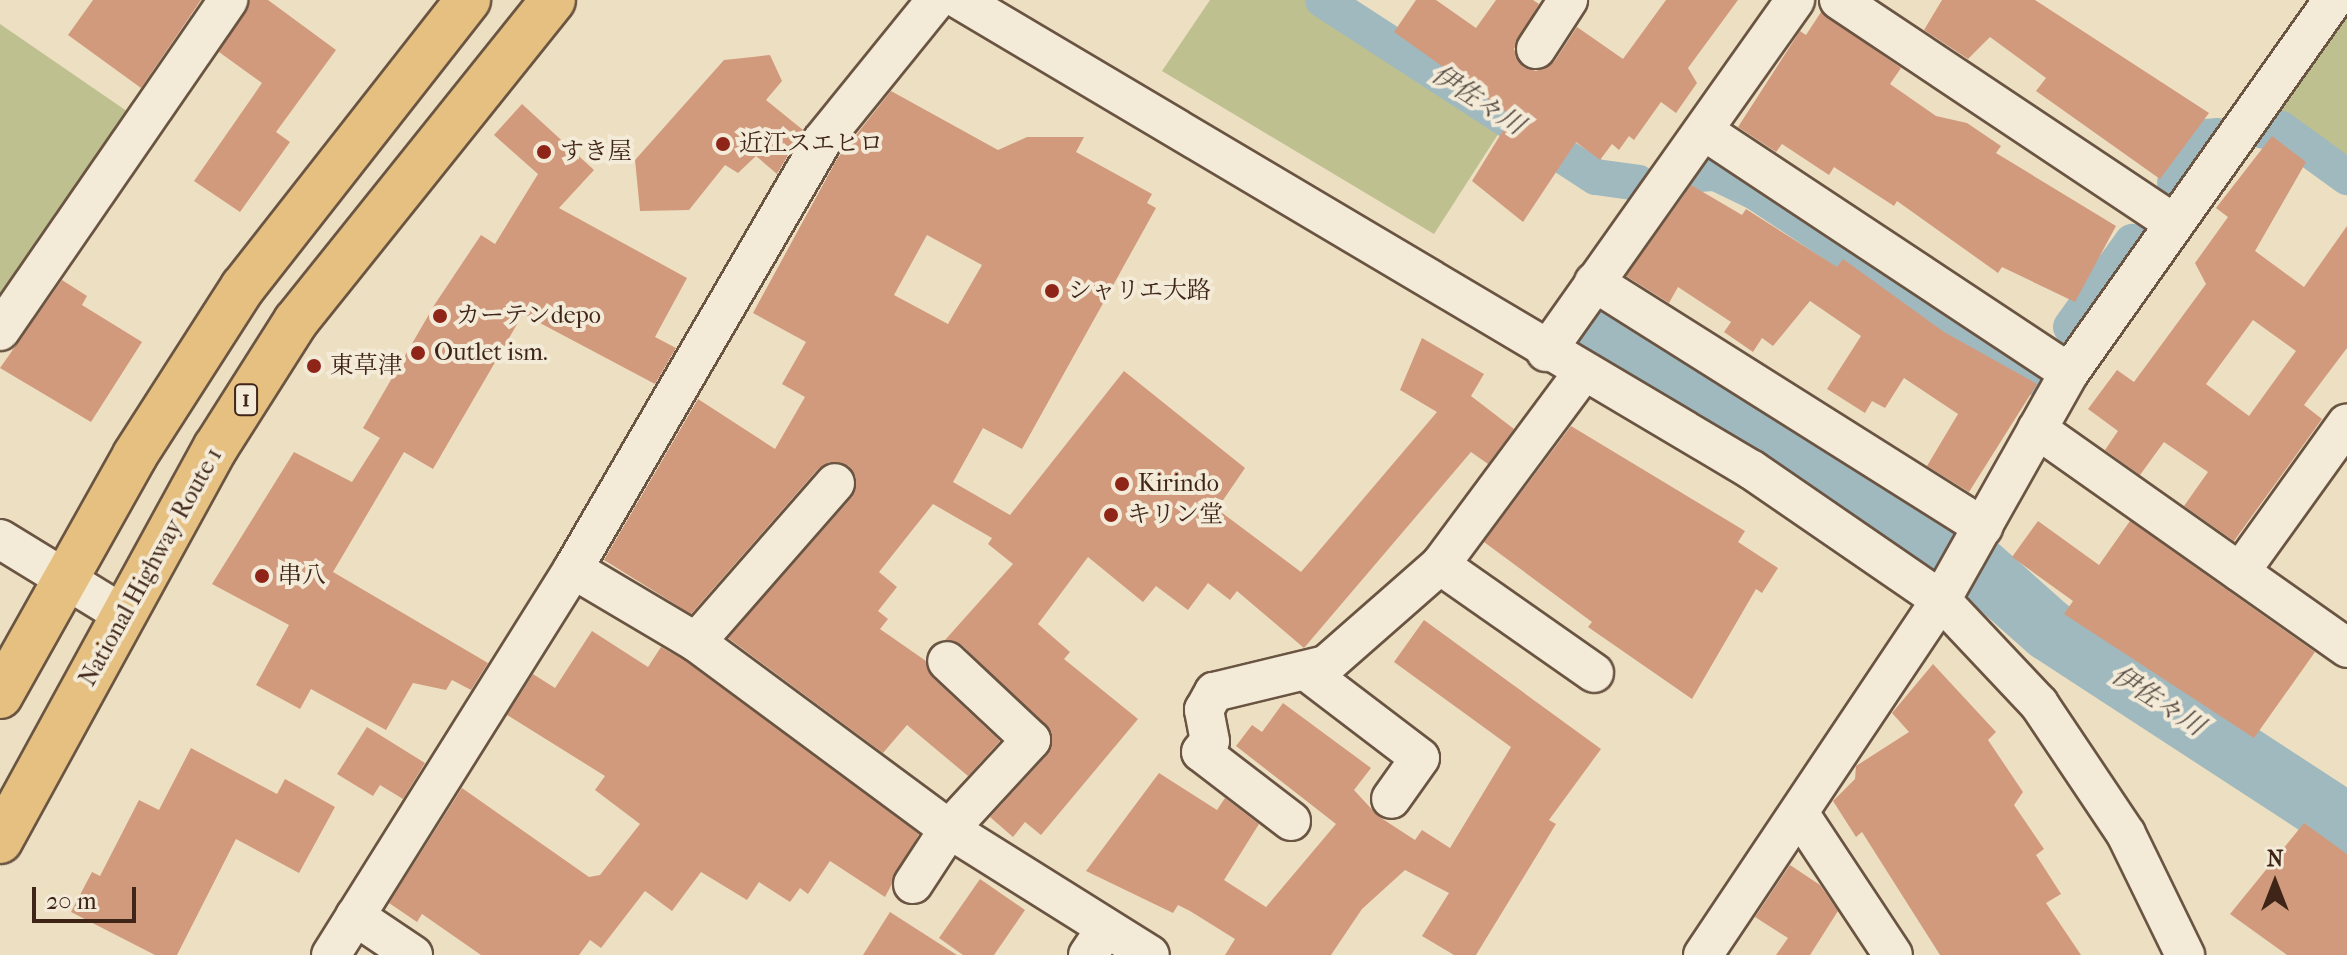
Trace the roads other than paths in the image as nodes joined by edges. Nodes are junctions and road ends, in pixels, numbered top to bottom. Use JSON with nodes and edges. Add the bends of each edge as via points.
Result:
{"nodes":[{"id":1,"x":228,"y":0,"type":"edge"},
{"id":2,"x":468,"y":0,"type":"edge"},
{"id":3,"x":553,"y":0,"type":"edge"},
{"id":4,"x":936,"y":0,"type":"edge"},
{"id":5,"x":960,"y":0,"type":"edge"},
{"id":6,"x":1568,"y":0,"type":"edge"},
{"id":7,"x":1795,"y":0,"type":"edge"},
{"id":8,"x":1839,"y":0,"type":"edge"},
{"id":9,"x":2333,"y":0,"type":"edge"},
{"id":10,"x":1536,"y":49,"type":"dead end"},
{"id":11,"x":1704,"y":131,"type":"junction"},
{"id":12,"x":2174,"y":223,"type":"junction"},
{"id":13,"x":1594,"y":282,"type":"junction"},
{"id":14,"x":0,"y":331,"type":"edge"},
{"id":15,"x":1546,"y":352,"type":"junction"},
{"id":16,"x":2069,"y":373,"type":"junction"},
{"id":17,"x":1581,"y":375,"type":"junction"},
{"id":18,"x":2347,"y":423,"type":"edge"},
{"id":19,"x":2037,"y":429,"type":"junction"},
{"id":20,"x":835,"y":483,"type":"dead end"},
{"id":21,"x":1983,"y":527,"type":"junction"},
{"id":22,"x":0,"y":539,"type":"edge"},
{"id":23,"x":1440,"y":565,"type":"junction"},
{"id":24,"x":573,"y":569,"type":"junction"},
{"id":25,"x":2240,"y":572,"type":"junction"},
{"id":26,"x":64,"y":580,"type":"junction"},
{"id":27,"x":1941,"y":600,"type":"junction"},
{"id":28,"x":124,"y":615,"type":"junction"},
{"id":29,"x":696,"y":642,"type":"junction"},
{"id":30,"x":2347,"y":648,"type":"edge"},
{"id":31,"x":947,"y":661,"type":"dead end"},
{"id":32,"x":1306,"y":671,"type":"junction"},
{"id":33,"x":1594,"y":673,"type":"dead end"},
{"id":34,"x":0,"y":696,"type":"edge"},
{"id":35,"x":1391,"y":799,"type":"dead end"},
{"id":36,"x":1799,"y":813,"type":"junction"},
{"id":37,"x":1291,"y":821,"type":"dead end"},
{"id":38,"x":949,"y":829,"type":"junction"},
{"id":39,"x":0,"y":841,"type":"edge"},
{"id":40,"x":913,"y":884,"type":"dead end"},
{"id":41,"x":355,"y":916,"type":"junction"},
{"id":42,"x":1097,"y":942,"type":"edge"},
{"id":43,"x":1882,"y":950,"type":"edge"},
{"id":44,"x":331,"y":955,"type":"edge"},
{"id":45,"x":413,"y":955,"type":"edge"},
{"id":46,"x":1150,"y":955,"type":"edge"},
{"id":47,"x":1703,"y":955,"type":"edge"},
{"id":48,"x":2185,"y":955,"type":"edge"}],
"edges":[{"from":1,"to":14,"type":"street"},
{"from":2,"to":26,"type":"highway","via":[[243,287]]},
{"from":3,"to":28,"type":"highway","name":"National Highway Route 1","number":"1","via":[[296,321]]},
{"from":4,"to":24,"type":"street","via":[[822,141]]},
{"from":5,"to":15,"type":"street"},
{"from":6,"to":10,"type":"street"},
{"from":7,"to":11,"type":"street"},
{"from":8,"to":12,"type":"street"},
{"from":9,"to":12,"type":"street"},
{"from":11,"to":13,"type":"street"},
{"from":11,"to":16,"type":"street"},
{"from":12,"to":16,"type":"street"},
{"from":13,"to":15,"type":"street"},
{"from":13,"to":21,"type":"street"},
{"from":15,"to":17,"type":"street"},
{"from":16,"to":19,"type":"street"},
{"from":17,"to":23,"type":"street"},
{"from":17,"to":27,"type":"street","via":[[1764,478]]},
{"from":18,"to":25,"type":"street"},
{"from":19,"to":21,"type":"street"},
{"from":19,"to":25,"type":"street"},
{"from":20,"to":29,"type":"street"},
{"from":21,"to":27,"type":"street"},
{"from":22,"to":26,"type":"street"},
{"from":23,"to":32,"type":"street","via":[[1326,665]]},
{"from":23,"to":33,"type":"street"},
{"from":24,"to":29,"type":"street"},
{"from":24,"to":41,"type":"street"},
{"from":25,"to":30,"type":"street"},
{"from":26,"to":28,"type":"street"},
{"from":26,"to":34,"type":"highway"},
{"from":27,"to":36,"type":"street"},
{"from":27,"to":48,"type":"street","via":[[2039,704],[2126,834]]},
{"from":28,"to":39,"type":"highway","name":"National Highway Route 1","number":"1"},
{"from":29,"to":38,"type":"street"},
{"from":31,"to":38,"type":"street","via":[[1031,740]]},
{"from":32,"to":35,"type":"street","via":[[1420,758]]},
{"from":32,"to":37,"type":"street","via":[[1232,683],[1214,692],[1204,710],[1210,741],[1201,752]]},
{"from":36,"to":43,"type":"street"},
{"from":36,"to":47,"type":"street"},
{"from":38,"to":40,"type":"street"},
{"from":38,"to":42,"type":"street"},
{"from":41,"to":44,"type":"street"},
{"from":41,"to":45,"type":"street"},
{"from":42,"to":46,"type":"street"}]}
